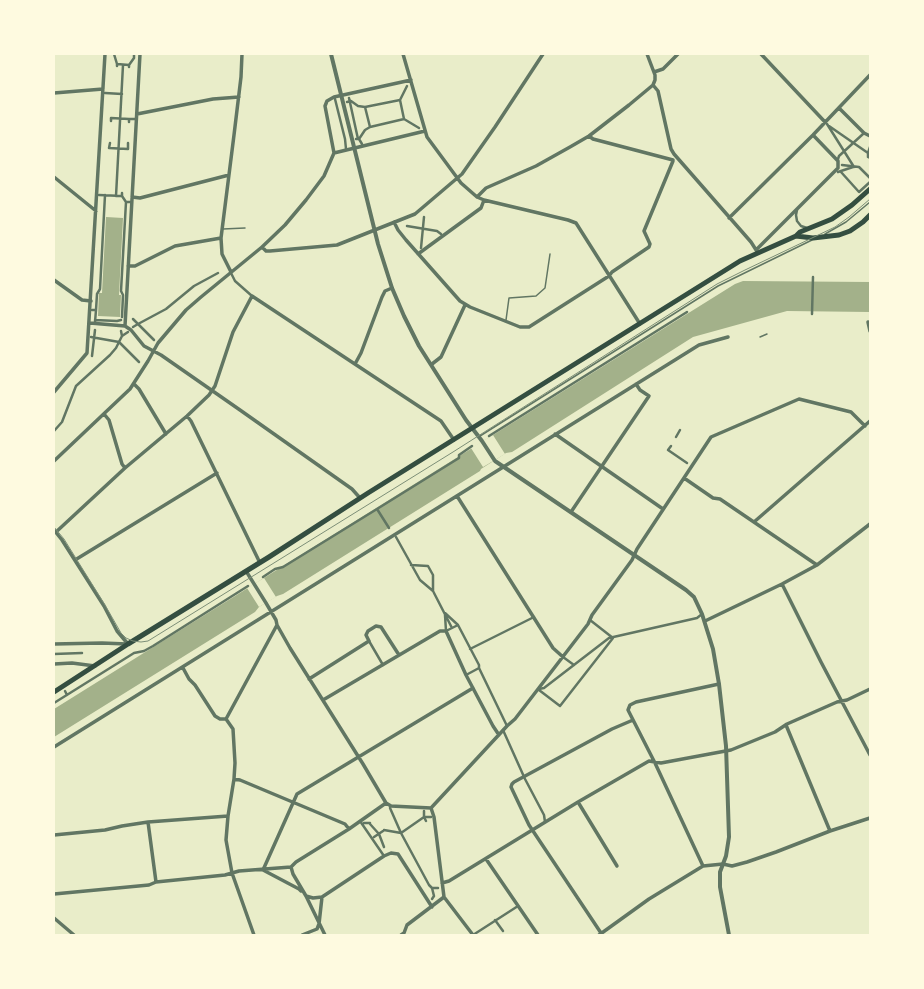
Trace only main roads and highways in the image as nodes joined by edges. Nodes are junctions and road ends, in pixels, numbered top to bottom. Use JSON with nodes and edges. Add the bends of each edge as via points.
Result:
{"nodes":[{"id":1,"x":870,"y":189,"type":"edge"},
{"id":2,"x":870,"y":215,"type":"edge"},
{"id":3,"x":796,"y":236,"type":"junction"},
{"id":4,"x":54,"y":692,"type":"edge"}],
"edges":[{"from":1,"to":3,"type":"main road","via":[[840,214]]},
{"from":2,"to":3,"type":"main road","via":[[850,231],[839,235]]},
{"from":3,"to":4,"type":"main road","via":[[740,261]]}]}
